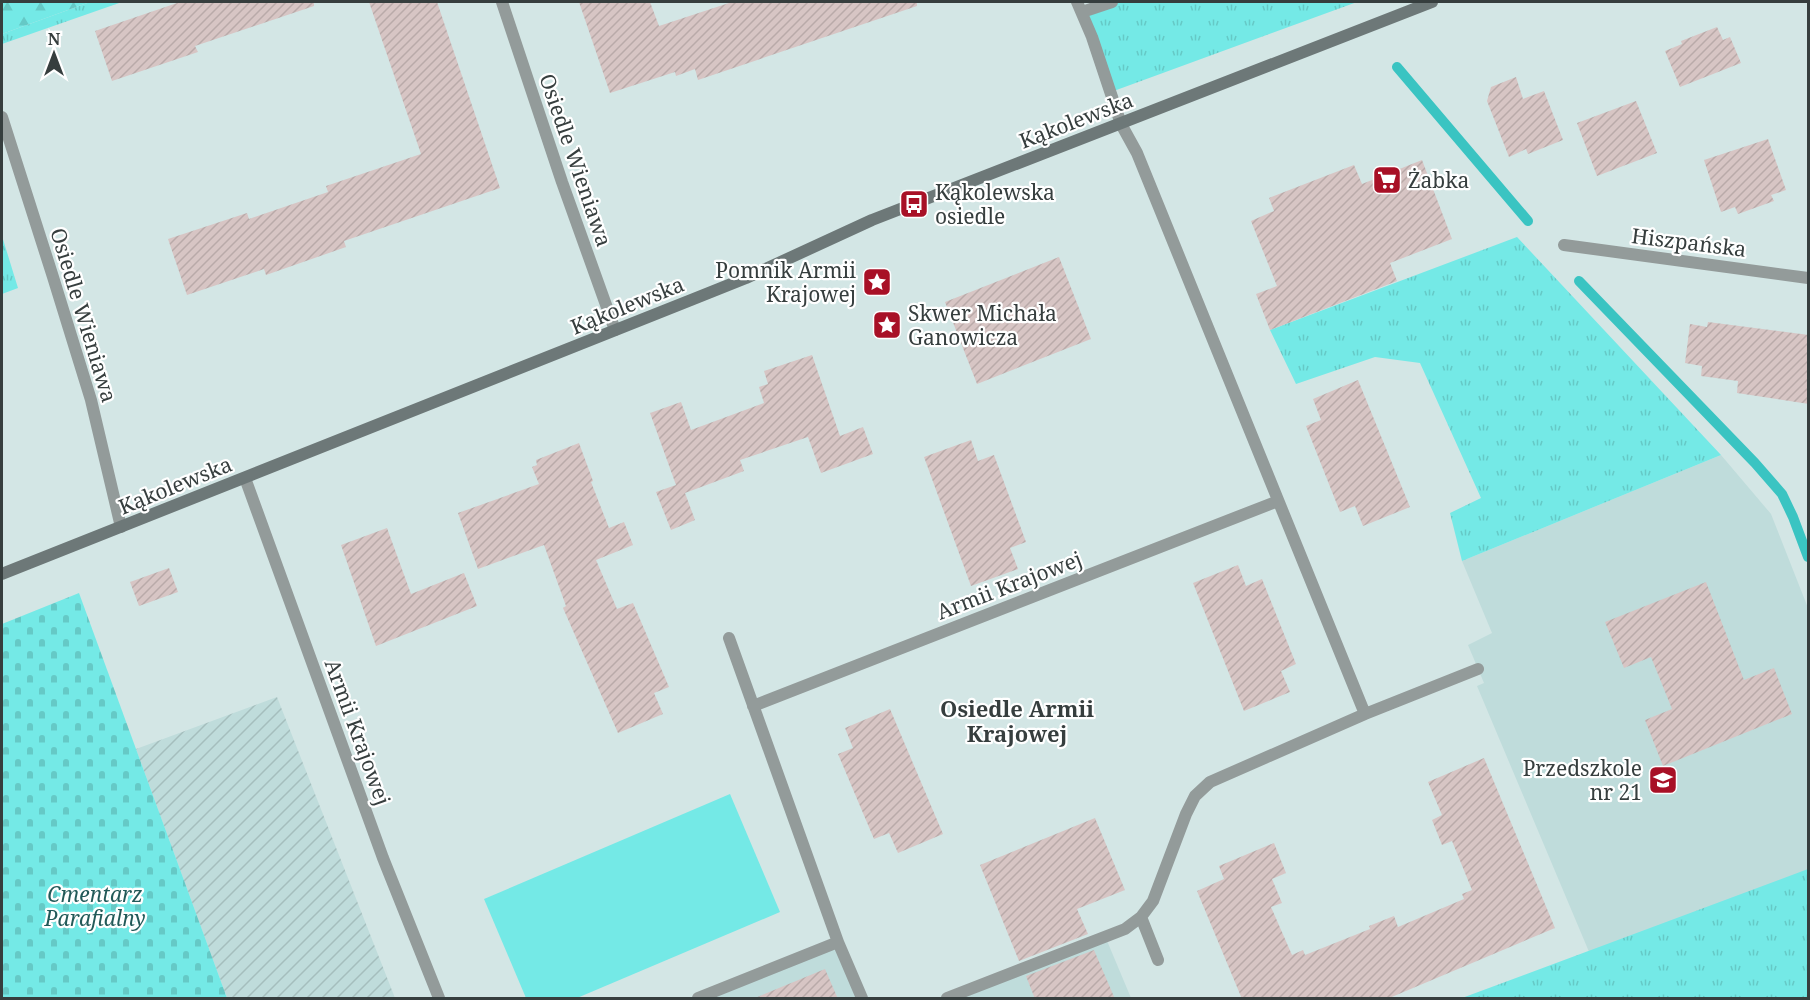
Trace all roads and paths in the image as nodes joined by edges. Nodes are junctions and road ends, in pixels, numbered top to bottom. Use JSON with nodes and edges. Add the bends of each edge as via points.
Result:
{"nodes":[{"id":1,"x":502,"y":2,"type":"edge"},
{"id":2,"x":1112,"y":2,"type":"edge"},
{"id":3,"x":1432,"y":2,"type":"edge"},
{"id":4,"x":1080,"y":7,"type":"edge"},
{"id":5,"x":2,"y":117,"type":"edge"},
{"id":6,"x":1121,"y":124,"type":"junction"},
{"id":7,"x":1564,"y":245,"type":"dead end"},
{"id":8,"x":1809,"y":278,"type":"edge"},
{"id":9,"x":615,"y":330,"type":"junction"},
{"id":10,"x":245,"y":478,"type":"junction"},
{"id":11,"x":1278,"y":501,"type":"junction"},
{"id":12,"x":121,"y":527,"type":"junction"},
{"id":13,"x":2,"y":574,"type":"edge"},
{"id":14,"x":729,"y":638,"type":"dead end"},
{"id":15,"x":1478,"y":669,"type":"dead end"},
{"id":16,"x":753,"y":706,"type":"junction"},
{"id":17,"x":1365,"y":714,"type":"junction"},
{"id":18,"x":1141,"y":917,"type":"junction"},
{"id":19,"x":838,"y":942,"type":"junction"},
{"id":20,"x":1158,"y":960,"type":"dead end"},
{"id":21,"x":439,"y":999,"type":"edge"},
{"id":22,"x":698,"y":999,"type":"edge"},
{"id":23,"x":862,"y":999,"type":"edge"},
{"id":24,"x":947,"y":999,"type":"edge"}],
"edges":[{"from":1,"to":9,"type":"street","name":"Osiedle Wieniawa"},
{"from":2,"to":4,"type":"street"},
{"from":3,"to":6,"type":"street","name":"Kąkolewska"},
{"from":4,"to":6,"type":"street"},
{"from":5,"to":12,"type":"street","name":"Osiedle Wieniawa","via":[[91,400]]},
{"from":6,"to":9,"type":"street","name":"Kąkolewska","via":[[872,220],[746,278]]},
{"from":6,"to":11,"type":"street","via":[[1141,163]]},
{"from":7,"to":8,"type":"street","name":"Hiszpańska"},
{"from":9,"to":10,"type":"street","name":"Kąkolewska"},
{"from":10,"to":12,"type":"street","name":"Kąkolewska"},
{"from":10,"to":21,"type":"street","name":"Armii Krajowej","via":[[383,858]]},
{"from":11,"to":16,"type":"street","name":"Armii Krajowej"},
{"from":11,"to":17,"type":"street"},
{"from":12,"to":13,"type":"street","name":"Kąkolewska"},
{"from":14,"to":16,"type":"street"},
{"from":15,"to":17,"type":"street"},
{"from":16,"to":19,"type":"street"},
{"from":17,"to":18,"type":"street","via":[[1210,782],[1195,796],[1153,902]]},
{"from":18,"to":20,"type":"street"},
{"from":18,"to":24,"type":"street","via":[[1125,929]]},
{"from":19,"to":22,"type":"street"},
{"from":19,"to":23,"type":"street"}]}
